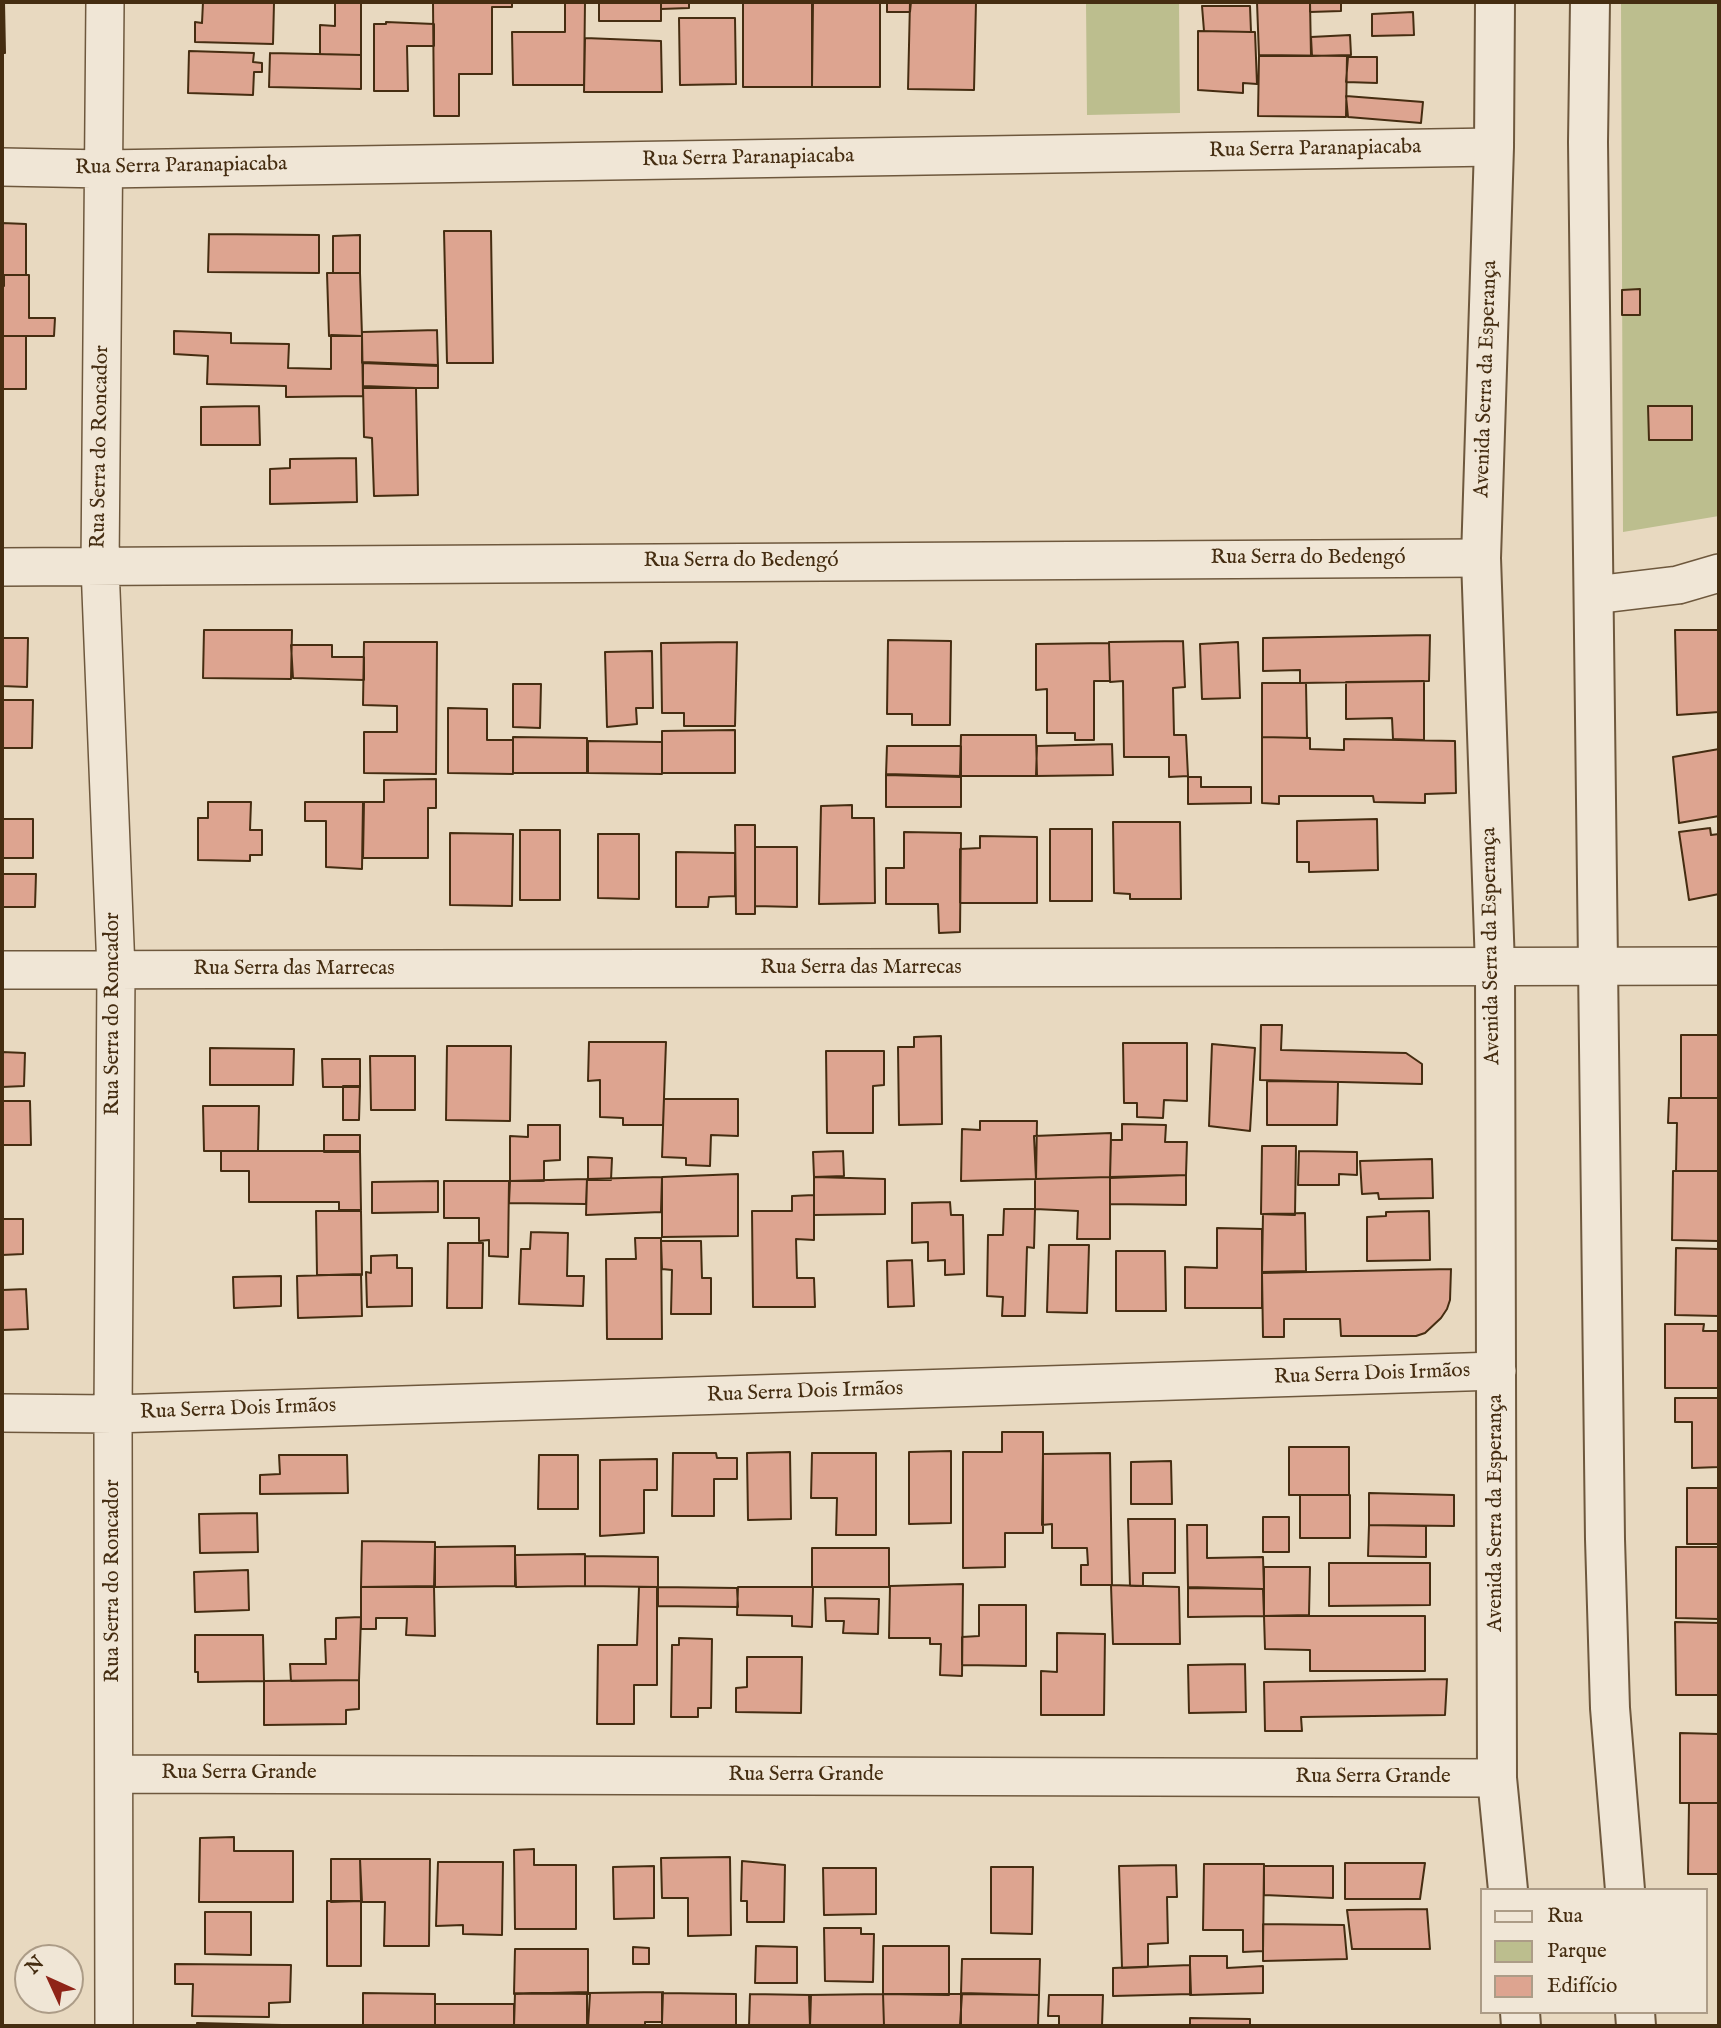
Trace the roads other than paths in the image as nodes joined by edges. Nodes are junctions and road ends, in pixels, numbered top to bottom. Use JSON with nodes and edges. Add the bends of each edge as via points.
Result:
{"nodes":[{"id":1,"x":105,"y":2,"type":"edge"},
{"id":2,"x":1495,"y":2,"type":"edge"},
{"id":3,"x":1590,"y":2,"type":"edge"},
{"id":4,"x":1494,"y":147,"type":"junction"},
{"id":5,"x":2,"y":167,"type":"edge"},
{"id":6,"x":104,"y":169,"type":"junction"},
{"id":7,"x":1481,"y":558,"type":"junction"},
{"id":8,"x":2,"y":566,"type":"edge"},
{"id":9,"x":100,"y":566,"type":"junction"},
{"id":10,"x":1719,"y":573,"type":"edge"},
{"id":11,"x":1594,"y":595,"type":"junction"},
{"id":12,"x":1719,"y":966,"type":"edge"},
{"id":13,"x":1494,"y":967,"type":"junction"},
{"id":14,"x":1599,"y":967,"type":"junction"},
{"id":15,"x":2,"y":970,"type":"edge"},
{"id":16,"x":116,"y":970,"type":"junction"},
{"id":17,"x":1497,"y":1371,"type":"junction"},
{"id":18,"x":2,"y":1413,"type":"edge"},
{"id":19,"x":113,"y":1414,"type":"junction"},
{"id":20,"x":115,"y":1774,"type":"junction"},
{"id":21,"x":1497,"y":1779,"type":"junction"},
{"id":22,"x":1508,"y":1888,"type":"edge"},
{"id":23,"x":1625,"y":1888,"type":"edge"},
{"id":24,"x":114,"y":2026,"type":"edge"}],
"edges":[{"from":1,"to":6,"type":"street","name":"Rua Serra do Roncador"},
{"from":2,"to":4,"type":"street","name":"Avenida Serra da Esperança"},
{"from":3,"to":11,"type":"street"},
{"from":4,"to":6,"type":"street","name":"Rua Serra Paranapiacaba"},
{"from":4,"to":7,"type":"street","name":"Avenida Serra da Esperança"},
{"from":5,"to":6,"type":"street","name":"Rua Serra Paranapiacaba"},
{"from":6,"to":9,"type":"street","name":"Rua Serra do Roncador"},
{"from":7,"to":9,"type":"street","name":"Rua Serra do Bedengó"},
{"from":7,"to":13,"type":"street","name":"Avenida Serra da Esperança"},
{"from":8,"to":9,"type":"street","name":"Rua Serra do Bedengó"},
{"from":9,"to":16,"type":"street","name":"Rua Serra do Roncador"},
{"from":10,"to":11,"type":"street","via":[[1678,586]]},
{"from":11,"to":14,"type":"street"},
{"from":12,"to":14,"type":"street","name":"Rua Serra das Marrecas"},
{"from":13,"to":14,"type":"street","name":"Rua Serra das Marrecas"},
{"from":13,"to":16,"type":"street","name":"Rua Serra das Marrecas"},
{"from":13,"to":17,"type":"street","name":"Avenida Serra da Esperança"},
{"from":14,"to":23,"type":"street","via":[[1606,1578],[1610,1708]]},
{"from":15,"to":16,"type":"street","name":"Rua Serra das Marrecas"},
{"from":16,"to":19,"type":"street","name":"Rua Serra do Roncador"},
{"from":17,"to":19,"type":"street","name":"Rua Serra Dois Irmãos"},
{"from":17,"to":21,"type":"street","name":"Avenida Serra da Esperança"},
{"from":18,"to":19,"type":"street","name":"Rua Serra Dois Irmãos"},
{"from":19,"to":20,"type":"street","name":"Rua Serra do Roncador"},
{"from":20,"to":21,"type":"street","name":"Rua Serra Grande"},
{"from":20,"to":24,"type":"street","name":"Rua Serra do Roncador"},
{"from":21,"to":22,"type":"street","name":"Avenida Serra da Esperança"}]}
